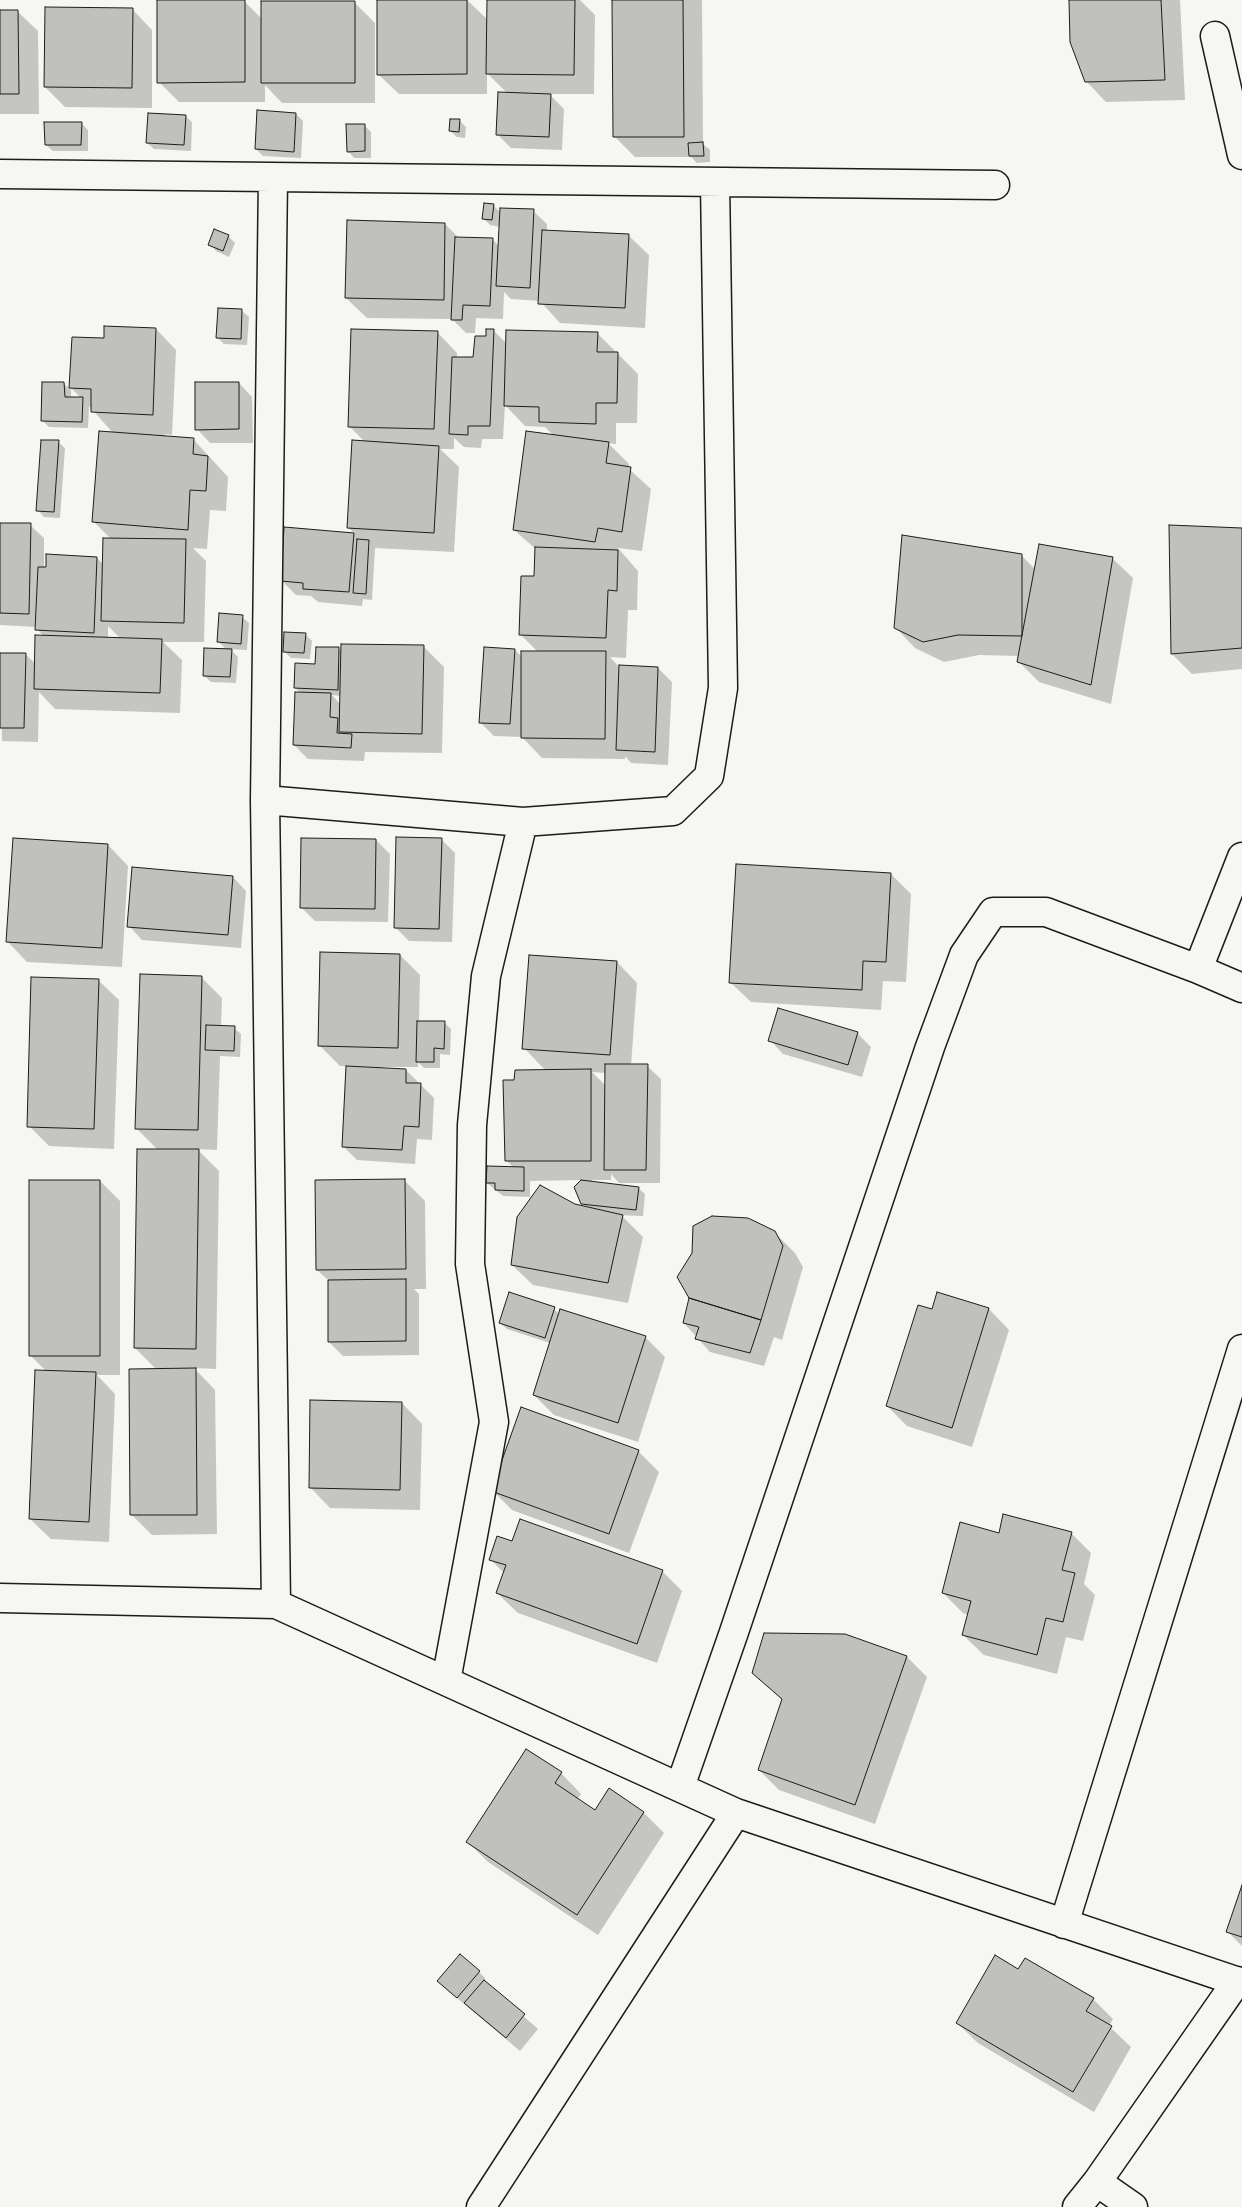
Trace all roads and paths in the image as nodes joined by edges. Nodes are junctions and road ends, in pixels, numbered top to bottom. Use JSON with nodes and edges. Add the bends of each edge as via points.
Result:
{"nodes":[{"id":1,"x":1215,"y":36,"type":"dead end"},
{"id":2,"x":1242,"y":155,"type":"edge"},
{"id":3,"x":0,"y":174,"type":"edge"},
{"id":4,"x":273,"y":178,"type":"junction"},
{"id":5,"x":715,"y":183,"type":"junction"},
{"id":6,"x":995,"y":184,"type":"dead end"},
{"id":7,"x":265,"y":800,"type":"junction"},
{"id":8,"x":523,"y":822,"type":"junction"},
{"id":9,"x":1242,"y":857,"type":"edge"},
{"id":10,"x":1198,"y":968,"type":"junction"},
{"id":11,"x":1242,"y":988,"type":"edge"},
{"id":12,"x":1242,"y":1349,"type":"edge"},
{"id":13,"x":0,"y":1598,"type":"edge"},
{"id":14,"x":276,"y":1604,"type":"junction"},
{"id":15,"x":446,"y":1681,"type":"junction"},
{"id":16,"x":680,"y":1787,"type":"junction"},
{"id":17,"x":736,"y":1813,"type":"junction"},
{"id":18,"x":1064,"y":1924,"type":"junction"},
{"id":19,"x":1239,"y":1982,"type":"edge"},
{"id":20,"x":1096,"y":2182,"type":"junction"},
{"id":21,"x":481,"y":2207,"type":"edge"},
{"id":22,"x":1077,"y":2207,"type":"edge"},
{"id":23,"x":1133,"y":2207,"type":"edge"}],
"edges":[{"from":1,"to":2,"type":"street"},
{"from":3,"to":4,"type":"street"},
{"from":4,"to":5,"type":"street"},
{"from":4,"to":7,"type":"street"},
{"from":5,"to":6,"type":"street"},
{"from":5,"to":8,"type":"street","via":[[723,688],[708,776],[673,812]]},
{"from":7,"to":8,"type":"street"},
{"from":7,"to":14,"type":"street"},
{"from":8,"to":15,"type":"street","via":[[486,976],[472,1125],[470,1264],[494,1422]]},
{"from":9,"to":10,"type":"street"},
{"from":10,"to":11,"type":"street"},
{"from":10,"to":16,"type":"street","via":[[1046,912],[993,912],[964,955]]},
{"from":12,"to":18,"type":"street"},
{"from":13,"to":14,"type":"street"},
{"from":14,"to":15,"type":"street"},
{"from":15,"to":16,"type":"street"},
{"from":16,"to":17,"type":"street"},
{"from":17,"to":18,"type":"street"},
{"from":17,"to":21,"type":"street"},
{"from":18,"to":19,"type":"street"},
{"from":19,"to":20,"type":"street"},
{"from":20,"to":22,"type":"street"},
{"from":20,"to":23,"type":"street"}]}
